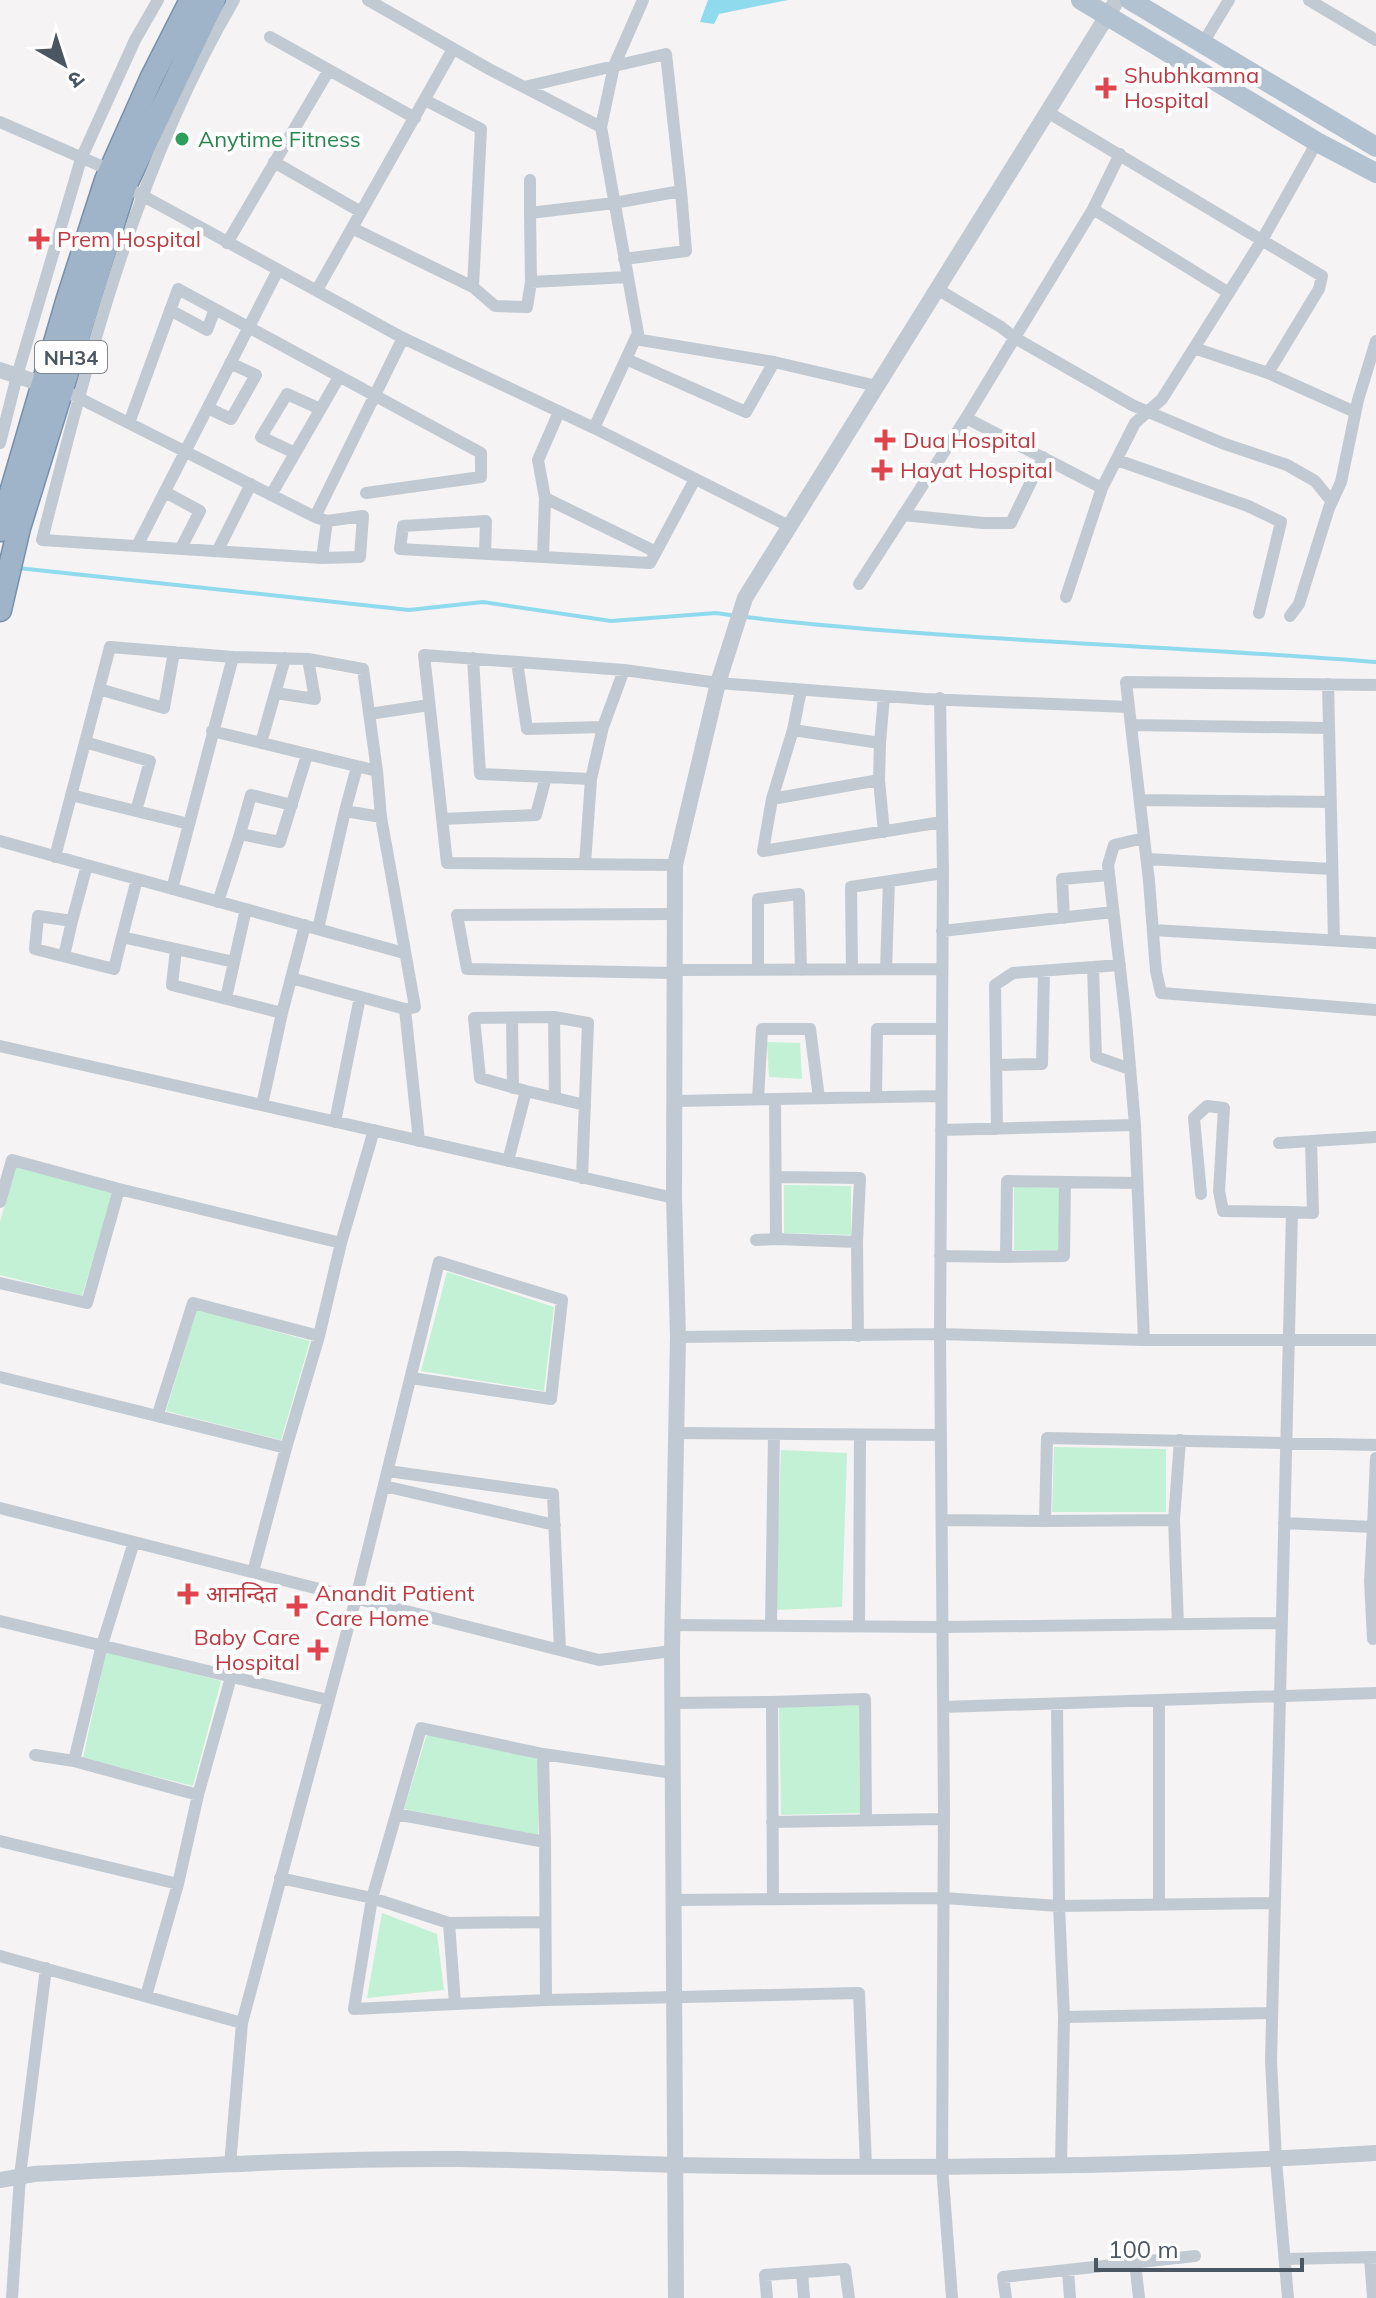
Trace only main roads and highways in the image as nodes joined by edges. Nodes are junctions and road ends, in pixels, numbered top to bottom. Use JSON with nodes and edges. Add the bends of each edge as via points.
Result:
{"nodes":[{"id":1,"x":191,"y":0,"type":"edge"},
{"id":2,"x":214,"y":0,"type":"edge"},
{"id":3,"x":1081,"y":0,"type":"edge"},
{"id":4,"x":1130,"y":0,"type":"edge"},
{"id":5,"x":1112,"y":9,"type":"edge"},
{"id":6,"x":1376,"y":147,"type":"edge"},
{"id":7,"x":1376,"y":173,"type":"edge"},
{"id":8,"x":126,"y":184,"type":"junction"},
{"id":9,"x":7,"y":529,"type":"edge"},
{"id":10,"x":0,"y":610,"type":"edge"}],
"edges":[{"from":1,"to":8,"type":"highway","number":"NH34","via":[[151,79]]},
{"from":2,"to":8,"type":"highway","number":"NH34"},
{"from":3,"to":5,"type":"main road"},
{"from":4,"to":6,"type":"main road"},
{"from":5,"to":7,"type":"main road","via":[[1317,142]]},
{"from":8,"to":9,"type":"highway","number":"NH34","via":[[60,390]]},
{"from":9,"to":10,"type":"highway","number":"NH34"}]}
